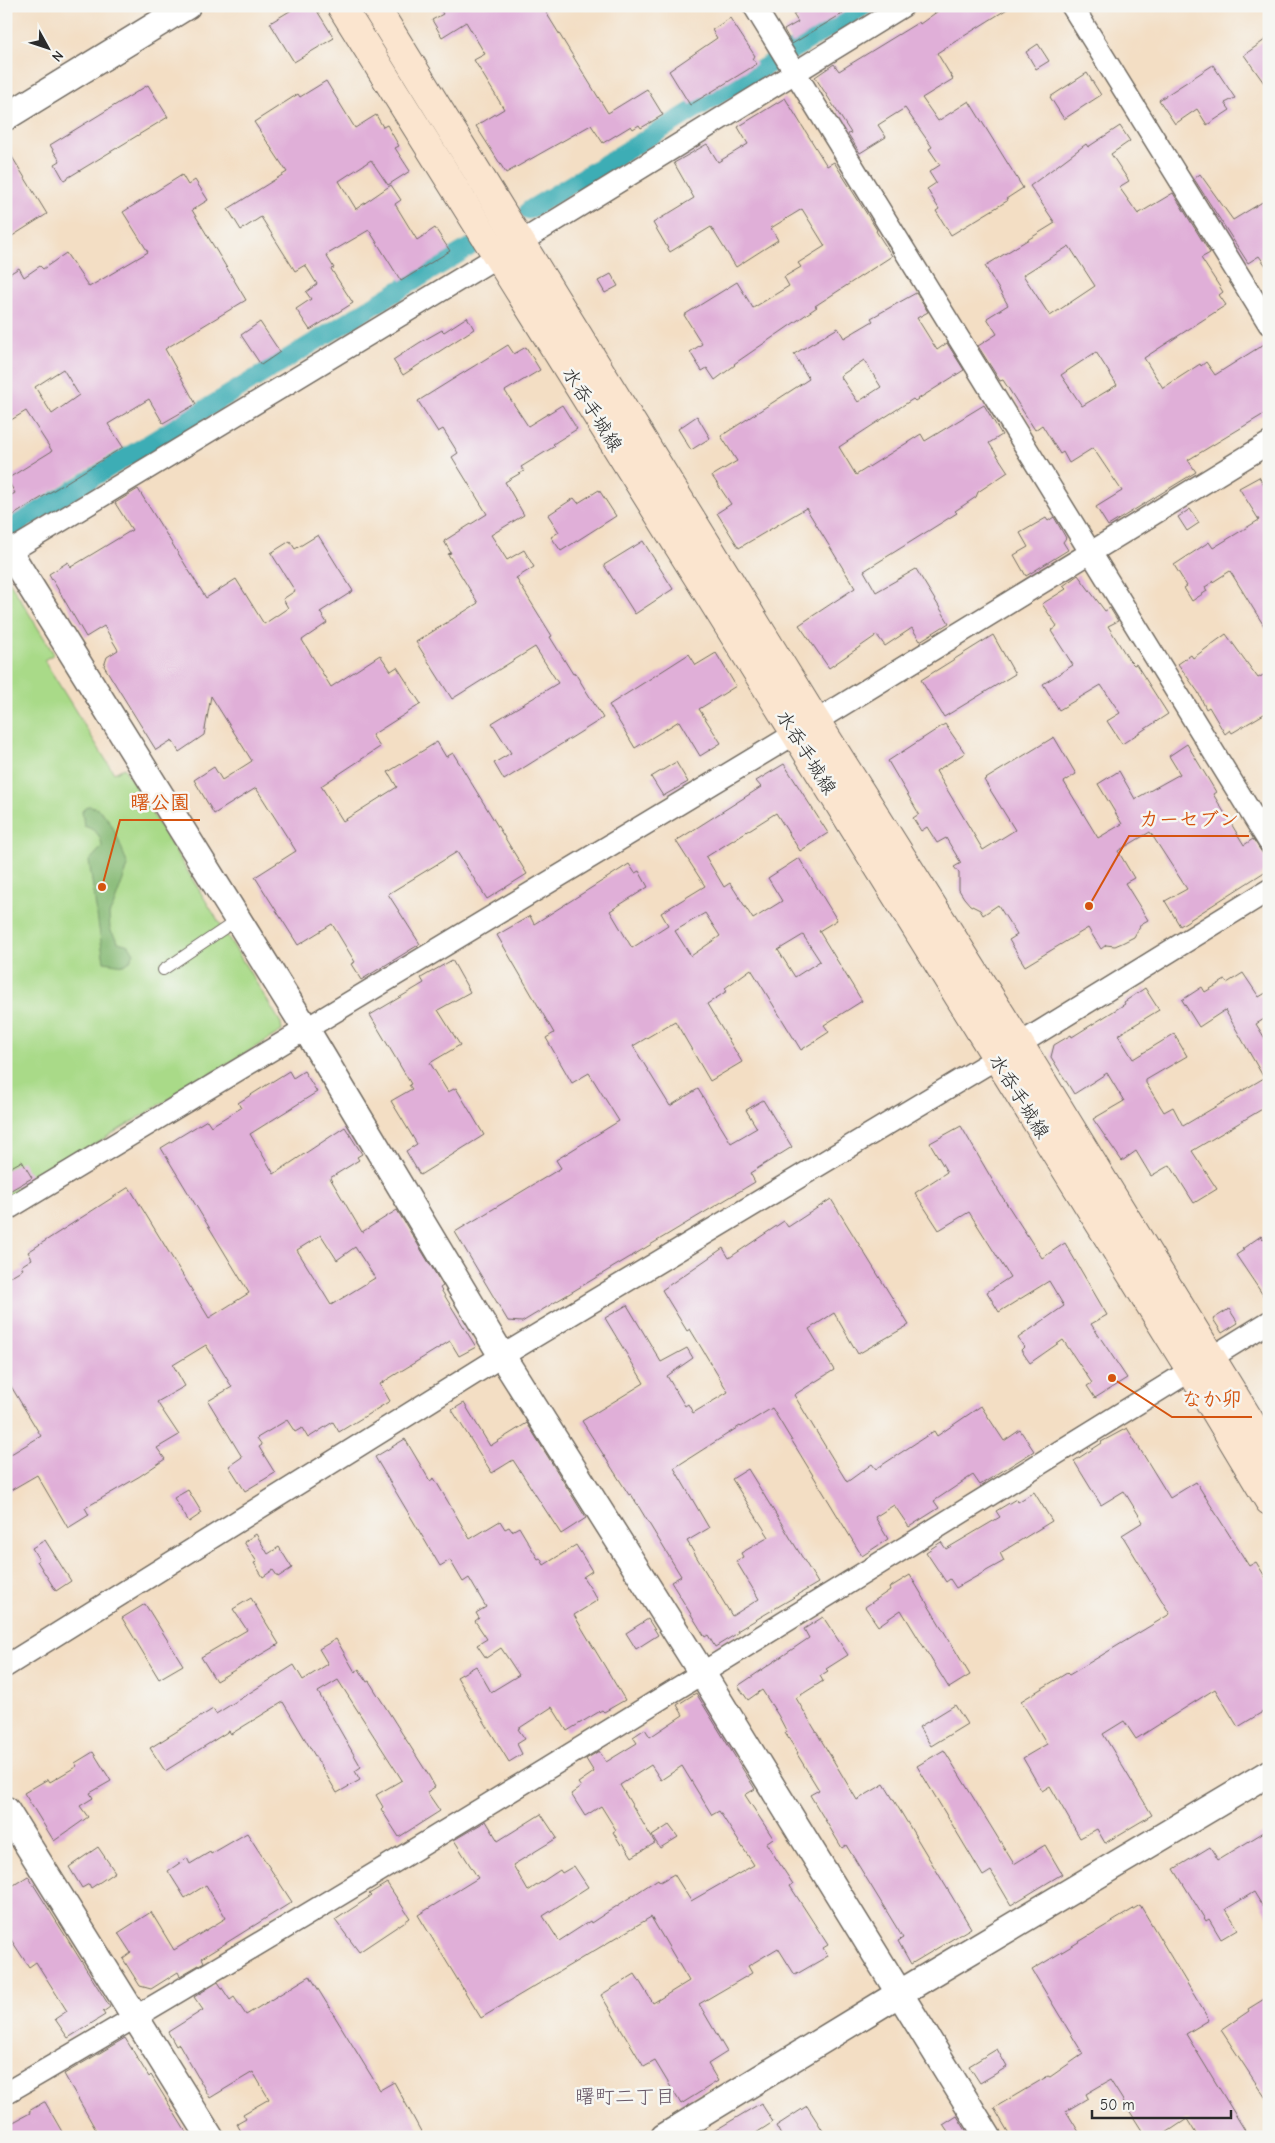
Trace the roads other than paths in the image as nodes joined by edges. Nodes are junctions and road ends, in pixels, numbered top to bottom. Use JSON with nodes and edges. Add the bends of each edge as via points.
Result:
{"nodes":[{"id":1,"x":187,"y":6,"type":"edge"},
{"id":2,"x":341,"y":6,"type":"edge"},
{"id":3,"x":375,"y":6,"type":"edge"},
{"id":4,"x":754,"y":6,"type":"edge"},
{"id":5,"x":903,"y":6,"type":"edge"},
{"id":6,"x":1072,"y":6,"type":"edge"},
{"id":7,"x":796,"y":72,"type":"junction"},
{"id":8,"x":6,"y":117,"type":"edge"},
{"id":9,"x":522,"y":241,"type":"junction"},
{"id":10,"x":498,"y":256,"type":"junction"},
{"id":11,"x":1269,"y":324,"type":"edge"},
{"id":12,"x":1269,"y":443,"type":"edge"},
{"id":13,"x":7,"y":551,"type":"edge"},
{"id":14,"x":1091,"y":551,"type":"junction"},
{"id":15,"x":806,"y":726,"type":"junction"},
{"id":16,"x":1269,"y":842,"type":"edge"},
{"id":17,"x":1269,"y":890,"type":"edge"},
{"id":18,"x":238,"y":920,"type":"junction"},
{"id":19,"x":163,"y":970,"type":"dead end"},
{"id":20,"x":306,"y":1029,"type":"junction"},
{"id":21,"x":1019,"y":1043,"type":"junction"},
{"id":22,"x":997,"y":1058,"type":"junction"},
{"id":23,"x":6,"y":1210,"type":"edge"},
{"id":24,"x":1269,"y":1322,"type":"edge"},
{"id":25,"x":502,"y":1356,"type":"junction"},
{"id":26,"x":1201,"y":1364,"type":"junction"},
{"id":27,"x":1269,"y":1452,"type":"edge"},
{"id":28,"x":1269,"y":1501,"type":"edge"},
{"id":29,"x":6,"y":1666,"type":"edge"},
{"id":30,"x":702,"y":1673,"type":"junction"},
{"id":31,"x":1269,"y":1773,"type":"edge"},
{"id":32,"x":6,"y":1810,"type":"edge"},
{"id":33,"x":900,"y":1993,"type":"junction"},
{"id":34,"x":136,"y":2017,"type":"junction"},
{"id":35,"x":6,"y":2093,"type":"edge"},
{"id":36,"x":210,"y":2137,"type":"edge"},
{"id":37,"x":664,"y":2137,"type":"edge"},
{"id":38,"x":988,"y":2137,"type":"edge"}],
"edges":[{"from":1,"to":8,"type":"street"},
{"from":2,"to":10,"type":"main road","name":"水呑手城線"},
{"from":3,"to":9,"type":"main road","name":"水呑手城線"},
{"from":4,"to":7,"type":"street"},
{"from":5,"to":7,"type":"street"},
{"from":6,"to":11,"type":"street"},
{"from":7,"to":9,"type":"street"},
{"from":7,"to":14,"type":"street"},
{"from":9,"to":10,"type":"street"},
{"from":9,"to":15,"type":"main road","name":"水呑手城線"},
{"from":10,"to":13,"type":"street"},
{"from":10,"to":15,"type":"main road","name":"水呑手城線"},
{"from":12,"to":14,"type":"street"},
{"from":13,"to":18,"type":"street"},
{"from":14,"to":15,"type":"street"},
{"from":14,"to":16,"type":"street"},
{"from":15,"to":20,"type":"street"},
{"from":15,"to":21,"type":"main road","name":"水呑手城線"},
{"from":15,"to":22,"type":"main road","name":"水呑手城線"},
{"from":17,"to":21,"type":"street"},
{"from":18,"to":19,"type":"lane"},
{"from":18,"to":20,"type":"street"},
{"from":20,"to":23,"type":"street"},
{"from":20,"to":25,"type":"street"},
{"from":21,"to":22,"type":"street"},
{"from":21,"to":26,"type":"main road","name":"水呑手城線"},
{"from":22,"to":25,"type":"street"},
{"from":22,"to":26,"type":"main road","name":"水呑手城線"},
{"from":24,"to":26,"type":"street"},
{"from":25,"to":29,"type":"street"},
{"from":25,"to":30,"type":"street"},
{"from":26,"to":27,"type":"main road","name":"水呑手城線"},
{"from":26,"to":28,"type":"main road","name":"水呑手城線"},
{"from":26,"to":30,"type":"street"},
{"from":30,"to":33,"type":"street"},
{"from":30,"to":34,"type":"street"},
{"from":31,"to":33,"type":"street"},
{"from":32,"to":34,"type":"street"},
{"from":33,"to":37,"type":"street"},
{"from":33,"to":38,"type":"street"},
{"from":34,"to":35,"type":"street"},
{"from":34,"to":36,"type":"street"}]}
